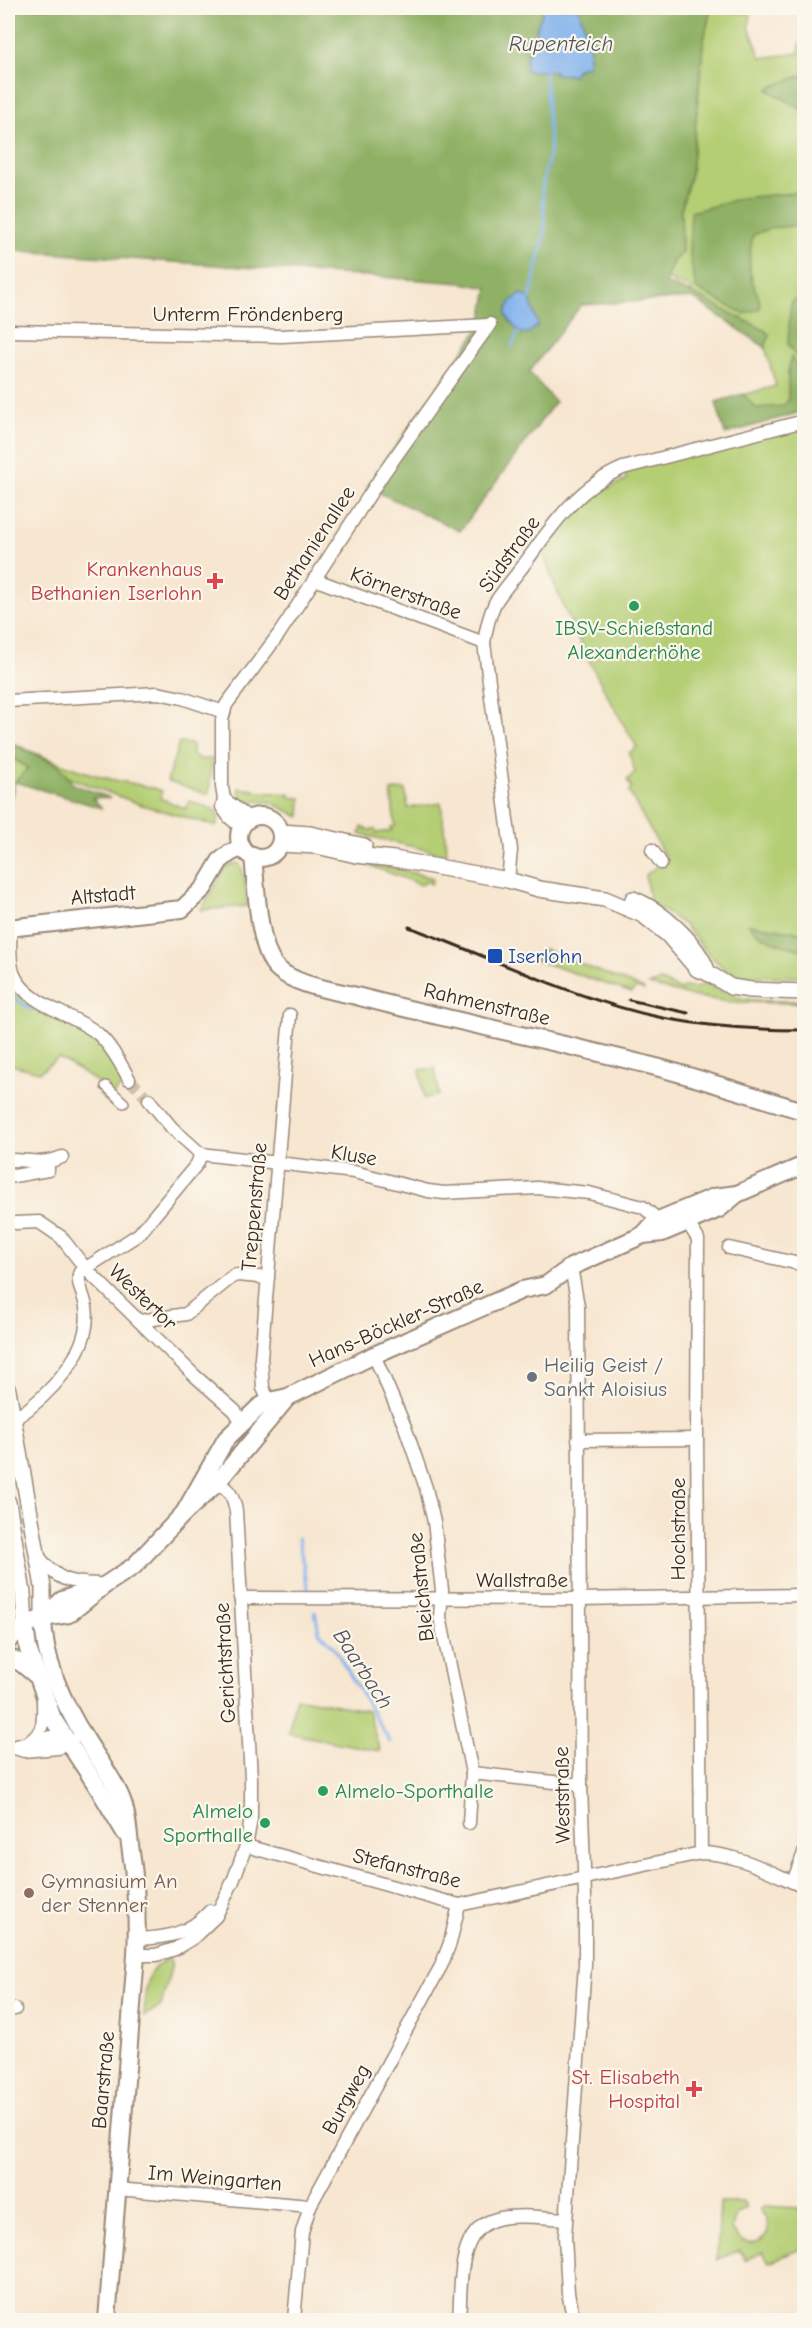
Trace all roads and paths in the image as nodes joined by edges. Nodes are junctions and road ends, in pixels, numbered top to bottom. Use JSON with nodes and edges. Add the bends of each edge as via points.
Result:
{"nodes":[{"id":1,"x":489,"y":325,"type":"joint"},
{"id":2,"x":8,"y":331,"type":"edge"},
{"id":3,"x":804,"y":421,"type":"edge"},
{"id":4,"x":314,"y":579,"type":"junction"},
{"id":5,"x":484,"y":643,"type":"junction"},
{"id":6,"x":8,"y":701,"type":"edge"},
{"id":7,"x":224,"y":712,"type":"junction"},
{"id":8,"x":280,"y":838,"type":"junction"},
{"id":9,"x":249,"y":840,"type":"junction"},
{"id":10,"x":652,"y":850,"type":"dead end"},
{"id":11,"x":661,"y":862,"type":"dead end"},
{"id":12,"x":508,"y":880,"type":"junction"},
{"id":13,"x":9,"y":928,"type":"edge"},
{"id":14,"x":804,"y":992,"type":"edge"},
{"id":15,"x":290,"y":1015,"type":"dead end"},
{"id":16,"x":129,"y":1079,"type":"tunnel mouth"},
{"id":17,"x":106,"y":1086,"type":"dead end"},
{"id":18,"x":741,"y":1090,"type":"junction"},
{"id":19,"x":149,"y":1100,"type":"tunnel mouth"},
{"id":20,"x":804,"y":1101,"type":"edge"},
{"id":21,"x":124,"y":1102,"type":"dead end"},
{"id":22,"x":804,"y":1111,"type":"edge"},
{"id":23,"x":201,"y":1154,"type":"junction"},
{"id":24,"x":62,"y":1157,"type":"dead end"},
{"id":25,"x":8,"y":1160,"type":"edge"},
{"id":26,"x":48,"y":1162,"type":"junction"},
{"id":27,"x":277,"y":1164,"type":"junction"},
{"id":28,"x":804,"y":1165,"type":"edge"},
{"id":29,"x":8,"y":1178,"type":"edge"},
{"id":30,"x":689,"y":1215,"type":"junction"},
{"id":31,"x":656,"y":1221,"type":"junction"},
{"id":32,"x":12,"y":1223,"type":"edge"},
{"id":33,"x":643,"y":1235,"type":"junction"},
{"id":34,"x":729,"y":1248,"type":"dead end"},
{"id":35,"x":804,"y":1265,"type":"edge"},
{"id":36,"x":572,"y":1267,"type":"junction"},
{"id":37,"x":86,"y":1269,"type":"junction"},
{"id":38,"x":268,"y":1278,"type":"junction"},
{"id":39,"x":140,"y":1321,"type":"junction"},
{"id":40,"x":374,"y":1355,"type":"junction"},
{"id":41,"x":8,"y":1390,"type":"edge"},
{"id":42,"x":288,"y":1397,"type":"junction"},
{"id":43,"x":269,"y":1401,"type":"junction"},
{"id":44,"x":14,"y":1420,"type":"junction"},
{"id":45,"x":240,"y":1426,"type":"junction"},
{"id":46,"x":697,"y":1438,"type":"junction"},
{"id":47,"x":578,"y":1440,"type":"junction"},
{"id":48,"x":12,"y":1448,"type":"edge"},
{"id":49,"x":8,"y":1466,"type":"edge"},
{"id":50,"x":22,"y":1475,"type":"junction"},
{"id":51,"x":217,"y":1484,"type":"junction"},
{"id":52,"x":8,"y":1502,"type":"edge"},
{"id":53,"x":184,"y":1513,"type":"junction"},
{"id":54,"x":37,"y":1555,"type":"junction"},
{"id":55,"x":105,"y":1585,"type":"junction"},
{"id":56,"x":804,"y":1595,"type":"edge"},
{"id":57,"x":698,"y":1597,"type":"junction"},
{"id":58,"x":240,"y":1598,"type":"junction"},
{"id":59,"x":441,"y":1599,"type":"junction"},
{"id":60,"x":580,"y":1599,"type":"junction"},
{"id":61,"x":43,"y":1618,"type":"junction"},
{"id":62,"x":8,"y":1623,"type":"edge"},
{"id":63,"x":26,"y":1625,"type":"junction"},
{"id":64,"x":8,"y":1641,"type":"edge"},
{"id":65,"x":8,"y":1657,"type":"edge"},
{"id":66,"x":37,"y":1677,"type":"junction"},
{"id":67,"x":43,"y":1694,"type":"junction"},
{"id":68,"x":86,"y":1739,"type":"junction"},
{"id":69,"x":66,"y":1740,"type":"junction"},
{"id":70,"x":30,"y":1741,"type":"junction"},
{"id":71,"x":10,"y":1746,"type":"edge"},
{"id":72,"x":472,"y":1773,"type":"junction"},
{"id":73,"x":581,"y":1785,"type":"junction"},
{"id":74,"x":469,"y":1823,"type":"dead end"},
{"id":75,"x":130,"y":1843,"type":"junction"},
{"id":76,"x":246,"y":1846,"type":"junction"},
{"id":77,"x":700,"y":1853,"type":"junction"},
{"id":78,"x":804,"y":1853,"type":"edge"},
{"id":79,"x":583,"y":1879,"type":"junction"},
{"id":80,"x":799,"y":1885,"type":"edge"},
{"id":81,"x":459,"y":1905,"type":"junction"},
{"id":82,"x":137,"y":1947,"type":"junction"},
{"id":83,"x":117,"y":2189,"type":"junction"},
{"id":84,"x":310,"y":2206,"type":"junction"},
{"id":85,"x":566,"y":2219,"type":"junction"},
{"id":86,"x":107,"y":2320,"type":"edge"},
{"id":87,"x":294,"y":2320,"type":"edge"},
{"id":88,"x":459,"y":2320,"type":"edge"},
{"id":89,"x":574,"y":2320,"type":"edge"}],
"edges":[{"from":1,"to":2,"type":"street","name":"Unterm Fröndenberg","via":[[282,336]]},
{"from":1,"to":4,"type":"street","name":"Bethanienallee"},
{"from":3,"to":5,"type":"street","name":"Südstraße","via":[[623,468],[589,486],[568,506],[498,599]]},
{"from":4,"to":5,"type":"street","name":"Körnerstraße"},
{"from":4,"to":7,"type":"street","name":"Bethanienallee"},
{"from":5,"to":12,"type":"street","name":"Südstraße","via":[[511,850]]},
{"from":6,"to":7,"type":"street","via":[[158,693]]},
{"from":7,"to":9,"type":"street","name":"Bethanienallee","via":[[225,799]]},
{"from":8,"to":9,"type":"main road","name":"Altstadt","via":[[274,852]]},
{"from":8,"to":9,"type":"main road","via":[[278,825],[260,816]]},
{"from":8,"to":12,"type":"street"},
{"from":9,"to":13,"type":"main road","name":"Altstadt","via":[[225,844],[213,855],[196,894],[178,910]]},
{"from":9,"to":18,"type":"main road","name":"Rahmenstraße","via":[[265,893],[261,920],[264,944],[279,971],[293,979]]},
{"from":10,"to":11,"type":"street"},
{"from":12,"to":14,"type":"street","via":[[586,886],[640,902],[675,927],[705,963],[708,973],[731,987]]},
{"from":13,"to":16,"type":"street","via":[[12,972],[20,985],[44,1004],[97,1033]]},
{"from":15,"to":27,"type":"street","name":"Treppenstraße"},
{"from":17,"to":21,"type":"street"},
{"from":18,"to":20,"type":"main road","name":"Rahmenstraße"},
{"from":18,"to":22,"type":"main road","name":"Rahmenstraße"},
{"from":19,"to":23,"type":"street"},
{"from":23,"to":27,"type":"street","name":"Kluse"},
{"from":23,"to":37,"type":"street","via":[[139,1234]]},
{"from":24,"to":26,"type":"street"},
{"from":25,"to":26,"type":"street"},
{"from":26,"to":29,"type":"street","via":[[48,1170]]},
{"from":27,"to":31,"type":"street","name":"Kluse","via":[[354,1172],[444,1193],[537,1188],[589,1193],[643,1207]]},
{"from":27,"to":38,"type":"street","name":"Treppenstraße"},
{"from":28,"to":30,"type":"main road","name":"Hans-Böckler-Straße"},
{"from":30,"to":31,"type":"main road","name":"Hans-Böckler-Straße"},
{"from":30,"to":33,"type":"main road","name":"Hans-Böckler-Straße","via":[[662,1233]]},
{"from":30,"to":46,"type":"street","name":"Hochstraße","via":[[698,1239]]},
{"from":31,"to":33,"type":"main road","name":"Hans-Böckler-Straße"},
{"from":32,"to":37,"type":"street","name":"Westertor","via":[[39,1222],[61,1237]]},
{"from":33,"to":36,"type":"main road","name":"Hans-Böckler-Straße"},
{"from":34,"to":35,"type":"street"},
{"from":36,"to":40,"type":"main road","name":"Hans-Böckler-Straße","via":[[546,1285],[522,1290]]},
{"from":36,"to":47,"type":"street","name":"Weststraße","via":[[578,1306]]},
{"from":37,"to":39,"type":"street","name":"Westertor"},
{"from":37,"to":44,"type":"street","via":[[78,1275],[88,1320],[76,1359]]},
{"from":38,"to":39,"type":"street","via":[[233,1276],[186,1314]]},
{"from":38,"to":43,"type":"street","name":"Treppenstraße","via":[[261,1374]]},
{"from":39,"to":45,"type":"street","name":"Westertor","via":[[235,1411]]},
{"from":40,"to":42,"type":"main road","name":"Hans-Böckler-Straße"},
{"from":40,"to":59,"type":"street","name":"Bleichstraße","via":[[426,1488],[434,1522]]},
{"from":41,"to":44,"type":"street"},
{"from":42,"to":43,"type":"main road","name":"Hans-Böckler-Straße"},
{"from":42,"to":51,"type":"main road","name":"Hans-Böckler-Straße"},
{"from":43,"to":45,"type":"main road","name":"Hans-Böckler-Straße"},
{"from":44,"to":48,"type":"street"},
{"from":45,"to":51,"type":"street","via":[[216,1472]]},
{"from":45,"to":53,"type":"main road","name":"Hans-Böckler-Straße","via":[[226,1439]]},
{"from":46,"to":47,"type":"street"},
{"from":46,"to":57,"type":"street","name":"Hochstraße"},
{"from":47,"to":60,"type":"street","name":"Weststraße"},
{"from":48,"to":50,"type":"street"},
{"from":49,"to":50,"type":"street"},
{"from":50,"to":54,"type":"street"},
{"from":51,"to":53,"type":"main road","name":"Hans-Böckler-Straße"},
{"from":51,"to":58,"type":"street","name":"Gerichtstraße","via":[[233,1497],[236,1510]]},
{"from":52,"to":63,"type":"street"},
{"from":53,"to":55,"type":"main road","name":"Hans-Böckler-Straße","via":[[134,1566]]},
{"from":54,"to":55,"type":"street","via":[[60,1578]]},
{"from":54,"to":61,"type":"street"},
{"from":55,"to":61,"type":"main road","name":"Hans-Böckler-Straße","via":[[62,1600]]},
{"from":55,"to":61,"type":"main road","name":"Hans-Böckler-Straße","via":[[69,1614]]},
{"from":56,"to":57,"type":"street","name":"Wallstraße"},
{"from":57,"to":60,"type":"street","name":"Wallstraße"},
{"from":57,"to":77,"type":"street","name":"Hochstraße"},
{"from":58,"to":59,"type":"street","name":"Wallstraße"},
{"from":58,"to":76,"type":"street","name":"Gerichtstraße","via":[[251,1795]]},
{"from":59,"to":60,"type":"street","name":"Wallstraße"},
{"from":59,"to":72,"type":"street","name":"Bleichstraße","via":[[440,1617]]},
{"from":60,"to":73,"type":"street","name":"Weststraße"},
{"from":61,"to":63,"type":"main road"},
{"from":61,"to":68,"type":"main road","name":"Baarstraße","via":[[45,1643],[60,1692]]},
{"from":62,"to":63,"type":"main road"},
{"from":63,"to":64,"type":"main road"},
{"from":63,"to":66,"type":"main road","name":"Baarstraße","via":[[28,1649]]},
{"from":65,"to":66,"type":"main road"},
{"from":66,"to":67,"type":"main road","name":"Baarstraße"},
{"from":67,"to":69,"type":"main road","name":"Baarstraße"},
{"from":67,"to":70,"type":"street","via":[[42,1727]]},
{"from":68,"to":69,"type":"street"},
{"from":68,"to":75,"type":"main road","name":"Baarstraße","via":[[122,1801]]},
{"from":69,"to":70,"type":"street","via":[[51,1737]]},
{"from":69,"to":71,"type":"street","via":[[58,1748],[24,1751]]},
{"from":69,"to":75,"type":"main road","name":"Baarstraße"},
{"from":70,"to":71,"type":"street"},
{"from":72,"to":73,"type":"street"},
{"from":72,"to":74,"type":"street","name":"Bleichstraße"},
{"from":73,"to":79,"type":"street","name":"Weststraße"},
{"from":75,"to":82,"type":"main road","name":"Baarstraße","via":[[136,1885]]},
{"from":76,"to":81,"type":"street","name":"Stefanstraße"},
{"from":76,"to":82,"type":"street","name":"Gerichtstraße","via":[[220,1903],[185,1931]]},
{"from":77,"to":79,"type":"street","name":"Stefanstraße"},
{"from":77,"to":80,"type":"street","name":"Stefanstraße","via":[[744,1861]]},
{"from":78,"to":80,"type":"street"},
{"from":79,"to":81,"type":"street","name":"Stefanstraße"},
{"from":79,"to":85,"type":"street","name":"Weststraße","via":[[585,1965]]},
{"from":81,"to":84,"type":"street","name":"Burgweg","via":[[441,1966]]},
{"from":82,"to":83,"type":"main road","name":"Baarstraße"},
{"from":83,"to":84,"type":"street","name":"Im Weingarten"},
{"from":83,"to":86,"type":"main road","name":"Baarstraße"},
{"from":84,"to":87,"type":"street","name":"Burgweg","via":[[302,2232]]},
{"from":85,"to":88,"type":"street","via":[[507,2217],[478,2229],[467,2244]]},
{"from":85,"to":89,"type":"street","name":"Weststraße","via":[[565,2262]]}]}
